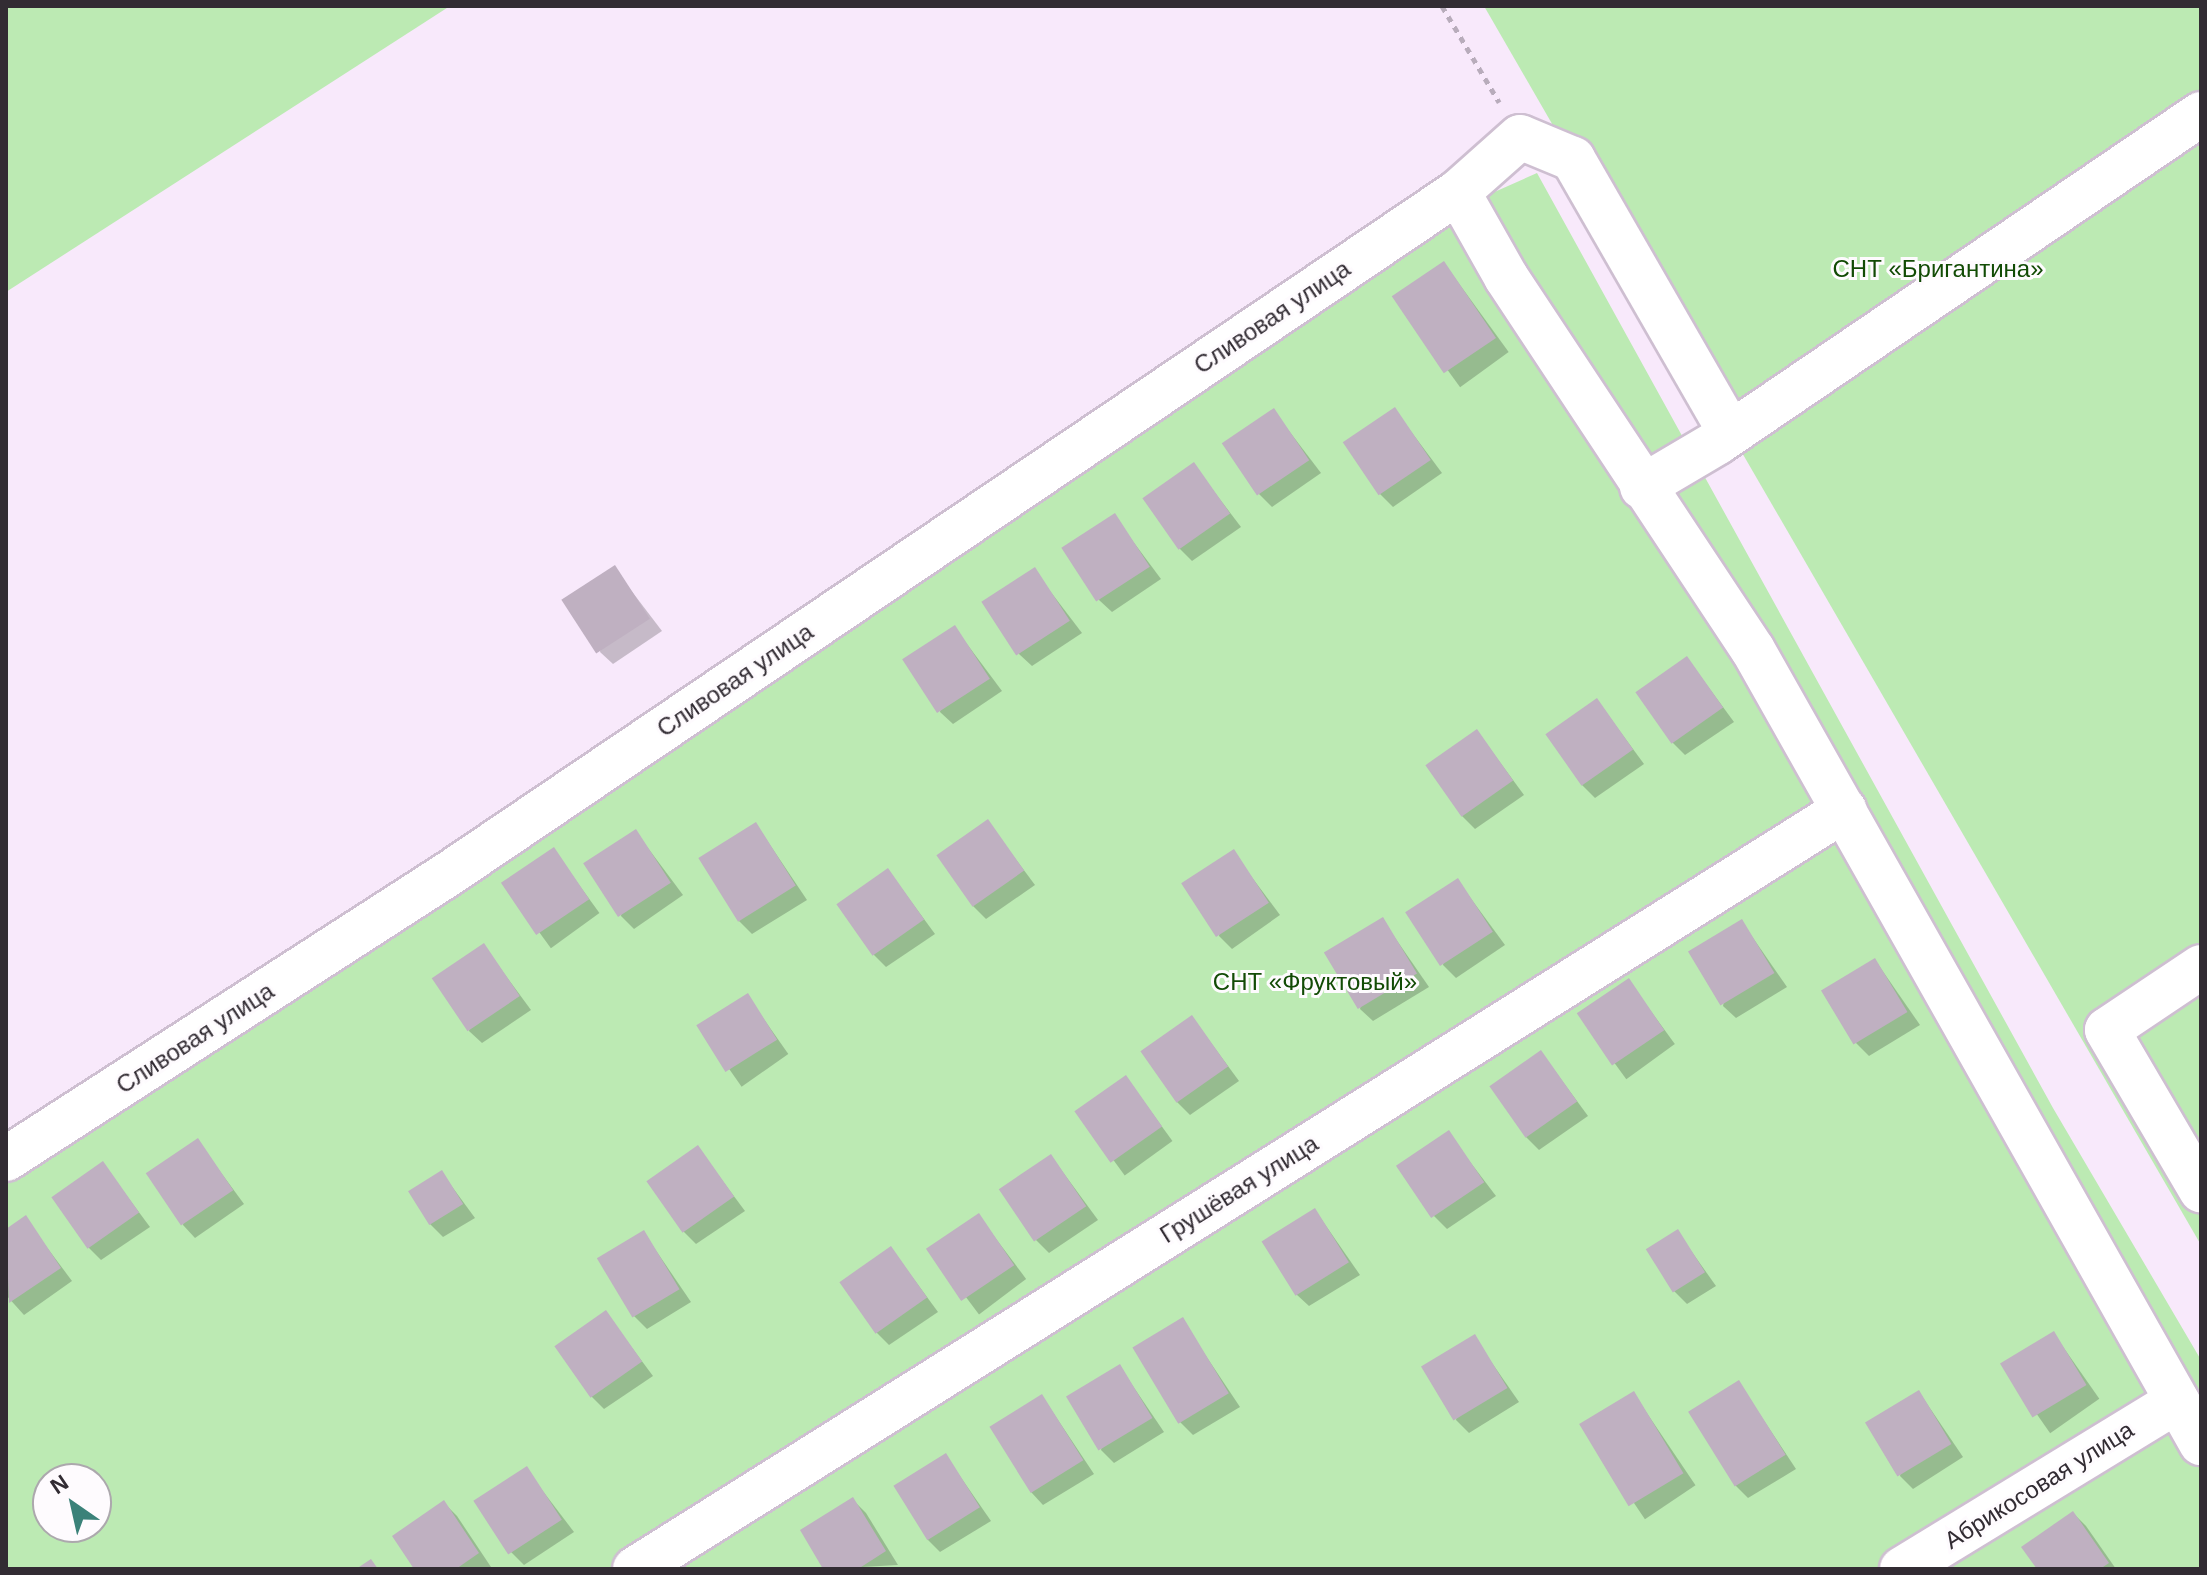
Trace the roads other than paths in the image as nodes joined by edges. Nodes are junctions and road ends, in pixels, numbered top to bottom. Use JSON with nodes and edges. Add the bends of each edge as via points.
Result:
{"nodes":[{"id":1,"x":2201,"y":114,"type":"edge"},
{"id":2,"x":1458,"y":192,"type":"junction"},
{"id":3,"x":1730,"y":432,"type":"junction"},
{"id":4,"x":1642,"y":487,"type":"junction"},
{"id":5,"x":1844,"y":810,"type":"junction"},
{"id":6,"x":2201,"y":967,"type":"edge"},
{"id":7,"x":6,"y":1159,"type":"edge"},
{"id":8,"x":2201,"y":1190,"type":"edge"},
{"id":9,"x":2177,"y":1401,"type":"junction"},
{"id":10,"x":2201,"y":1443,"type":"edge"},
{"id":11,"x":635,"y":1569,"type":"edge"},
{"id":12,"x":1902,"y":1569,"type":"edge"}],
"edges":[{"from":1,"to":3,"type":"street"},
{"from":2,"to":3,"type":"street","name":"Сливовая улица","via":[[1520,137],[1573,159]]},
{"from":2,"to":4,"type":"street","via":[[1506,277]]},
{"from":2,"to":7,"type":"street","name":"Сливовая улица","via":[[450,873]]},
{"from":3,"to":4,"type":"street"},
{"from":4,"to":5,"type":"street","via":[[1753,650]]},
{"from":5,"to":9,"type":"street"},
{"from":5,"to":11,"type":"street","name":"Грушёвая улица"},
{"from":6,"to":8,"type":"street","via":[[2107,1030]]},
{"from":9,"to":10,"type":"street"},
{"from":9,"to":12,"type":"street","name":"Абрикосовая улица"}]}
